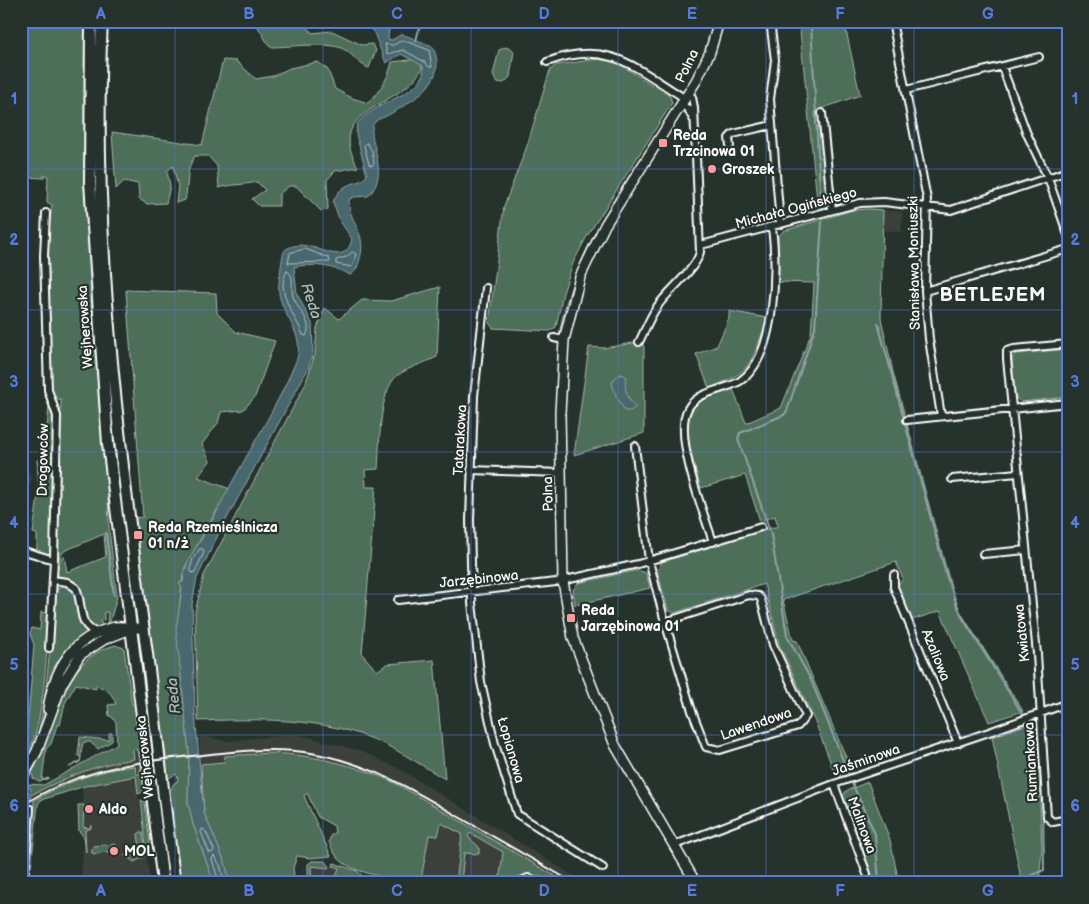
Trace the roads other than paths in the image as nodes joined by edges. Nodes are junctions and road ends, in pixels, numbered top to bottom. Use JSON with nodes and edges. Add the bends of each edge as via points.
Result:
{"nodes":[{"id":1,"x":91,"y":21,"type":"edge"},
{"id":2,"x":102,"y":21,"type":"edge"},
{"id":3,"x":719,"y":21,"type":"edge"},
{"id":4,"x":770,"y":21,"type":"edge"},
{"id":5,"x":892,"y":21,"type":"edge"},
{"id":6,"x":1039,"y":57,"type":"dead end"},
{"id":7,"x":547,"y":62,"type":"dead end"},
{"id":8,"x":1002,"y":66,"type":"junction"},
{"id":9,"x":906,"y":90,"type":"junction"},
{"id":10,"x":685,"y":100,"type":"junction"},
{"id":11,"x":822,"y":113,"type":"dead end"},
{"id":12,"x":693,"y":120,"type":"junction"},
{"id":13,"x":772,"y":125,"type":"junction"},
{"id":14,"x":730,"y":146,"type":"dead end"},
{"id":15,"x":1068,"y":171,"type":"edge"},
{"id":16,"x":1048,"y":178,"type":"junction"},
{"id":17,"x":927,"y":209,"type":"junction"},
{"id":18,"x":832,"y":210,"type":"junction"},
{"id":19,"x":46,"y":212,"type":"dead end"},
{"id":20,"x":780,"y":224,"type":"junction"},
{"id":21,"x":772,"y":227,"type":"junction"},
{"id":22,"x":1068,"y":235,"type":"edge"},
{"id":23,"x":701,"y":245,"type":"junction"},
{"id":24,"x":1068,"y":249,"type":"edge"},
{"id":25,"x":486,"y":288,"type":"dead end"},
{"id":26,"x":925,"y":291,"type":"junction"},
{"id":27,"x":554,"y":338,"type":"dead end"},
{"id":28,"x":564,"y":340,"type":"junction"},
{"id":29,"x":640,"y":342,"type":"dead end"},
{"id":30,"x":1068,"y":344,"type":"edge"},
{"id":31,"x":1066,"y":403,"type":"edge"},
{"id":32,"x":1012,"y":408,"type":"junction"},
{"id":33,"x":941,"y":416,"type":"junction"},
{"id":34,"x":907,"y":420,"type":"dead end"},
{"id":35,"x":1068,"y":434,"type":"edge"},
{"id":36,"x":635,"y":446,"type":"dead end"},
{"id":37,"x":471,"y":470,"type":"junction"},
{"id":38,"x":561,"y":473,"type":"junction"},
{"id":39,"x":1018,"y":473,"type":"junction"},
{"id":40,"x":952,"y":478,"type":"dead end"},
{"id":41,"x":761,"y":527,"type":"dead end"},
{"id":42,"x":713,"y":542,"type":"junction"},
{"id":43,"x":21,"y":550,"type":"edge"},
{"id":44,"x":1026,"y":550,"type":"junction"},
{"id":45,"x":983,"y":554,"type":"dead end"},
{"id":46,"x":54,"y":560,"type":"junction"},
{"id":47,"x":649,"y":561,"type":"junction"},
{"id":48,"x":894,"y":575,"type":"dead end"},
{"id":49,"x":53,"y":580,"type":"junction"},
{"id":50,"x":563,"y":581,"type":"junction"},
{"id":51,"x":472,"y":593,"type":"junction"},
{"id":52,"x":398,"y":600,"type":"dead end"},
{"id":53,"x":665,"y":622,"type":"junction"},
{"id":54,"x":142,"y":628,"type":"junction"},
{"id":55,"x":131,"y":629,"type":"junction"},
{"id":56,"x":98,"y":633,"type":"junction"},
{"id":57,"x":49,"y":648,"type":"dead end"},
{"id":58,"x":1068,"y":702,"type":"edge"},
{"id":59,"x":1041,"y":713,"type":"junction"},
{"id":60,"x":46,"y":726,"type":"junction"},
{"id":61,"x":958,"y":742,"type":"junction"},
{"id":62,"x":21,"y":780,"type":"edge"},
{"id":63,"x":834,"y":784,"type":"junction"},
{"id":64,"x":30,"y":809,"type":"dead end"},
{"id":65,"x":1068,"y":818,"type":"edge"},
{"id":66,"x":675,"y":845,"type":"junction"},
{"id":67,"x":603,"y":868,"type":"dead end"},
{"id":68,"x":867,"y":874,"type":"dead end"},
{"id":69,"x":24,"y":883,"type":"edge"},
{"id":70,"x":163,"y":883,"type":"edge"},
{"id":71,"x":175,"y":883,"type":"edge"},
{"id":72,"x":517,"y":883,"type":"edge"},
{"id":73,"x":544,"y":883,"type":"edge"},
{"id":74,"x":696,"y":883,"type":"edge"}],
"edges":[{"from":1,"to":55,"type":"main road","name":"Wejherowska","via":[[89,135],[93,250],[108,444]]},
{"from":2,"to":54,"type":"main road","name":"Wejherowska","via":[[100,142],[104,250],[120,446]]},
{"from":3,"to":10,"type":"street","name":"Polna","via":[[706,62]]},
{"from":4,"to":13,"type":"street","via":[[775,60],[770,99]]},
{"from":5,"to":9,"type":"street","name":"Stanisława Moniuszki"},
{"from":6,"to":8,"type":"street"},
{"from":7,"to":10,"type":"street","via":[[579,54],[612,56],[624,60]]},
{"from":8,"to":9,"type":"street"},
{"from":8,"to":16,"type":"street","via":[[1027,134]]},
{"from":9,"to":17,"type":"street","name":"Stanisława Moniuszki"},
{"from":10,"to":12,"type":"street","name":"Polna"},
{"from":10,"to":12,"type":"street","name":"Polna","via":[[692,97]]},
{"from":10,"to":28,"type":"street","name":"Polna","via":[[591,251],[575,290]]},
{"from":11,"to":18,"type":"street"},
{"from":12,"to":23,"type":"street","name":"Polna"},
{"from":13,"to":14,"type":"street","via":[[733,134],[729,138]]},
{"from":13,"to":20,"type":"street"},
{"from":15,"to":16,"type":"street","name":"Michała Ogińskiego"},
{"from":16,"to":17,"type":"street","name":"Michała Ogińskiego","via":[[950,210]]},
{"from":16,"to":22,"type":"street"},
{"from":17,"to":18,"type":"street","name":"Michała Ogińskiego","via":[[874,202]]},
{"from":17,"to":26,"type":"street","name":"Stanisława Moniuszki"},
{"from":18,"to":20,"type":"street","name":"Michała Ogińskiego"},
{"from":19,"to":46,"type":"street","name":"Drogowców","via":[[48,390],[57,416]]},
{"from":20,"to":21,"type":"street","name":"Michała Ogińskiego"},
{"from":21,"to":23,"type":"street","name":"Michała Ogińskiego"},
{"from":21,"to":42,"type":"street","via":[[771,325],[753,370],[739,382],[695,398],[686,413],[685,451]]},
{"from":23,"to":29,"type":"street","via":[[697,262],[657,307]]},
{"from":24,"to":26,"type":"street"},
{"from":25,"to":37,"type":"street","name":"Tatarakowa","via":[[474,396]]},
{"from":26,"to":33,"type":"street","name":"Stanisława Moniuszki"},
{"from":27,"to":28,"type":"street"},
{"from":28,"to":38,"type":"street","name":"Polna"},
{"from":30,"to":32,"type":"street","name":"Kwiatowa","via":[[1007,351]]},
{"from":31,"to":32,"type":"street"},
{"from":31,"to":35,"type":"street"},
{"from":32,"to":33,"type":"street"},
{"from":32,"to":39,"type":"street","name":"Kwiatowa"},
{"from":33,"to":34,"type":"street"},
{"from":36,"to":47,"type":"street"},
{"from":37,"to":38,"type":"street"},
{"from":37,"to":51,"type":"street","name":"Tatarakowa"},
{"from":38,"to":50,"type":"street","name":"Polna"},
{"from":39,"to":40,"type":"street"},
{"from":39,"to":44,"type":"street","name":"Kwiatowa"},
{"from":41,"to":42,"type":"street","name":"Jarzębinowa"},
{"from":42,"to":47,"type":"street","name":"Jarzębinowa"},
{"from":43,"to":46,"type":"street"},
{"from":44,"to":45,"type":"street"},
{"from":44,"to":59,"type":"street","name":"Kwiatowa"},
{"from":46,"to":49,"type":"street","name":"Drogowców"},
{"from":47,"to":50,"type":"street","name":"Jarzębinowa"},
{"from":47,"to":53,"type":"street","name":"Lawendowa"},
{"from":48,"to":61,"type":"street","name":"Azaliowa","via":[[894,587]]},
{"from":49,"to":56,"type":"street","via":[[67,582],[76,588],[82,620]]},
{"from":49,"to":57,"type":"street"},
{"from":50,"to":51,"type":"street","name":"Jarzębinowa"},
{"from":50,"to":66,"type":"street","name":"Polna","via":[[574,642],[608,728],[621,756]]},
{"from":51,"to":52,"type":"street","name":"Jarzębinowa"},
{"from":51,"to":67,"type":"street","name":"Łopianowa","via":[[476,648],[491,732],[517,814]]},
{"from":53,"to":53,"type":"street","name":"Lawendowa","via":[[749,595],[758,596],[773,645],[806,716],[804,719],[798,726],[720,750],[706,747]]},
{"from":54,"to":55,"type":"street"},
{"from":54,"to":71,"type":"main road","name":"Wejherowska"},
{"from":55,"to":56,"type":"street","via":[[118,627]]},
{"from":55,"to":60,"type":"street","via":[[104,639],[80,655],[62,684]]},
{"from":55,"to":70,"type":"main road","name":"Wejherowska"},
{"from":56,"to":60,"type":"street","via":[[74,648],[59,667]]},
{"from":58,"to":59,"type":"street","name":"Jaśminowa"},
{"from":59,"to":61,"type":"street","name":"Jaśminowa"},
{"from":59,"to":65,"type":"street","name":"Rumiankowa","via":[[1047,817],[1053,822]]},
{"from":60,"to":62,"type":"street"},
{"from":61,"to":63,"type":"street","name":"Jaśminowa"},
{"from":63,"to":66,"type":"street","name":"Jaśminowa"},
{"from":63,"to":68,"type":"street","name":"Malinowa"},
{"from":64,"to":69,"type":"street"},
{"from":66,"to":74,"type":"street","name":"Polna"},
{"from":72,"to":73,"type":"street","via":[[528,878]]}]}
